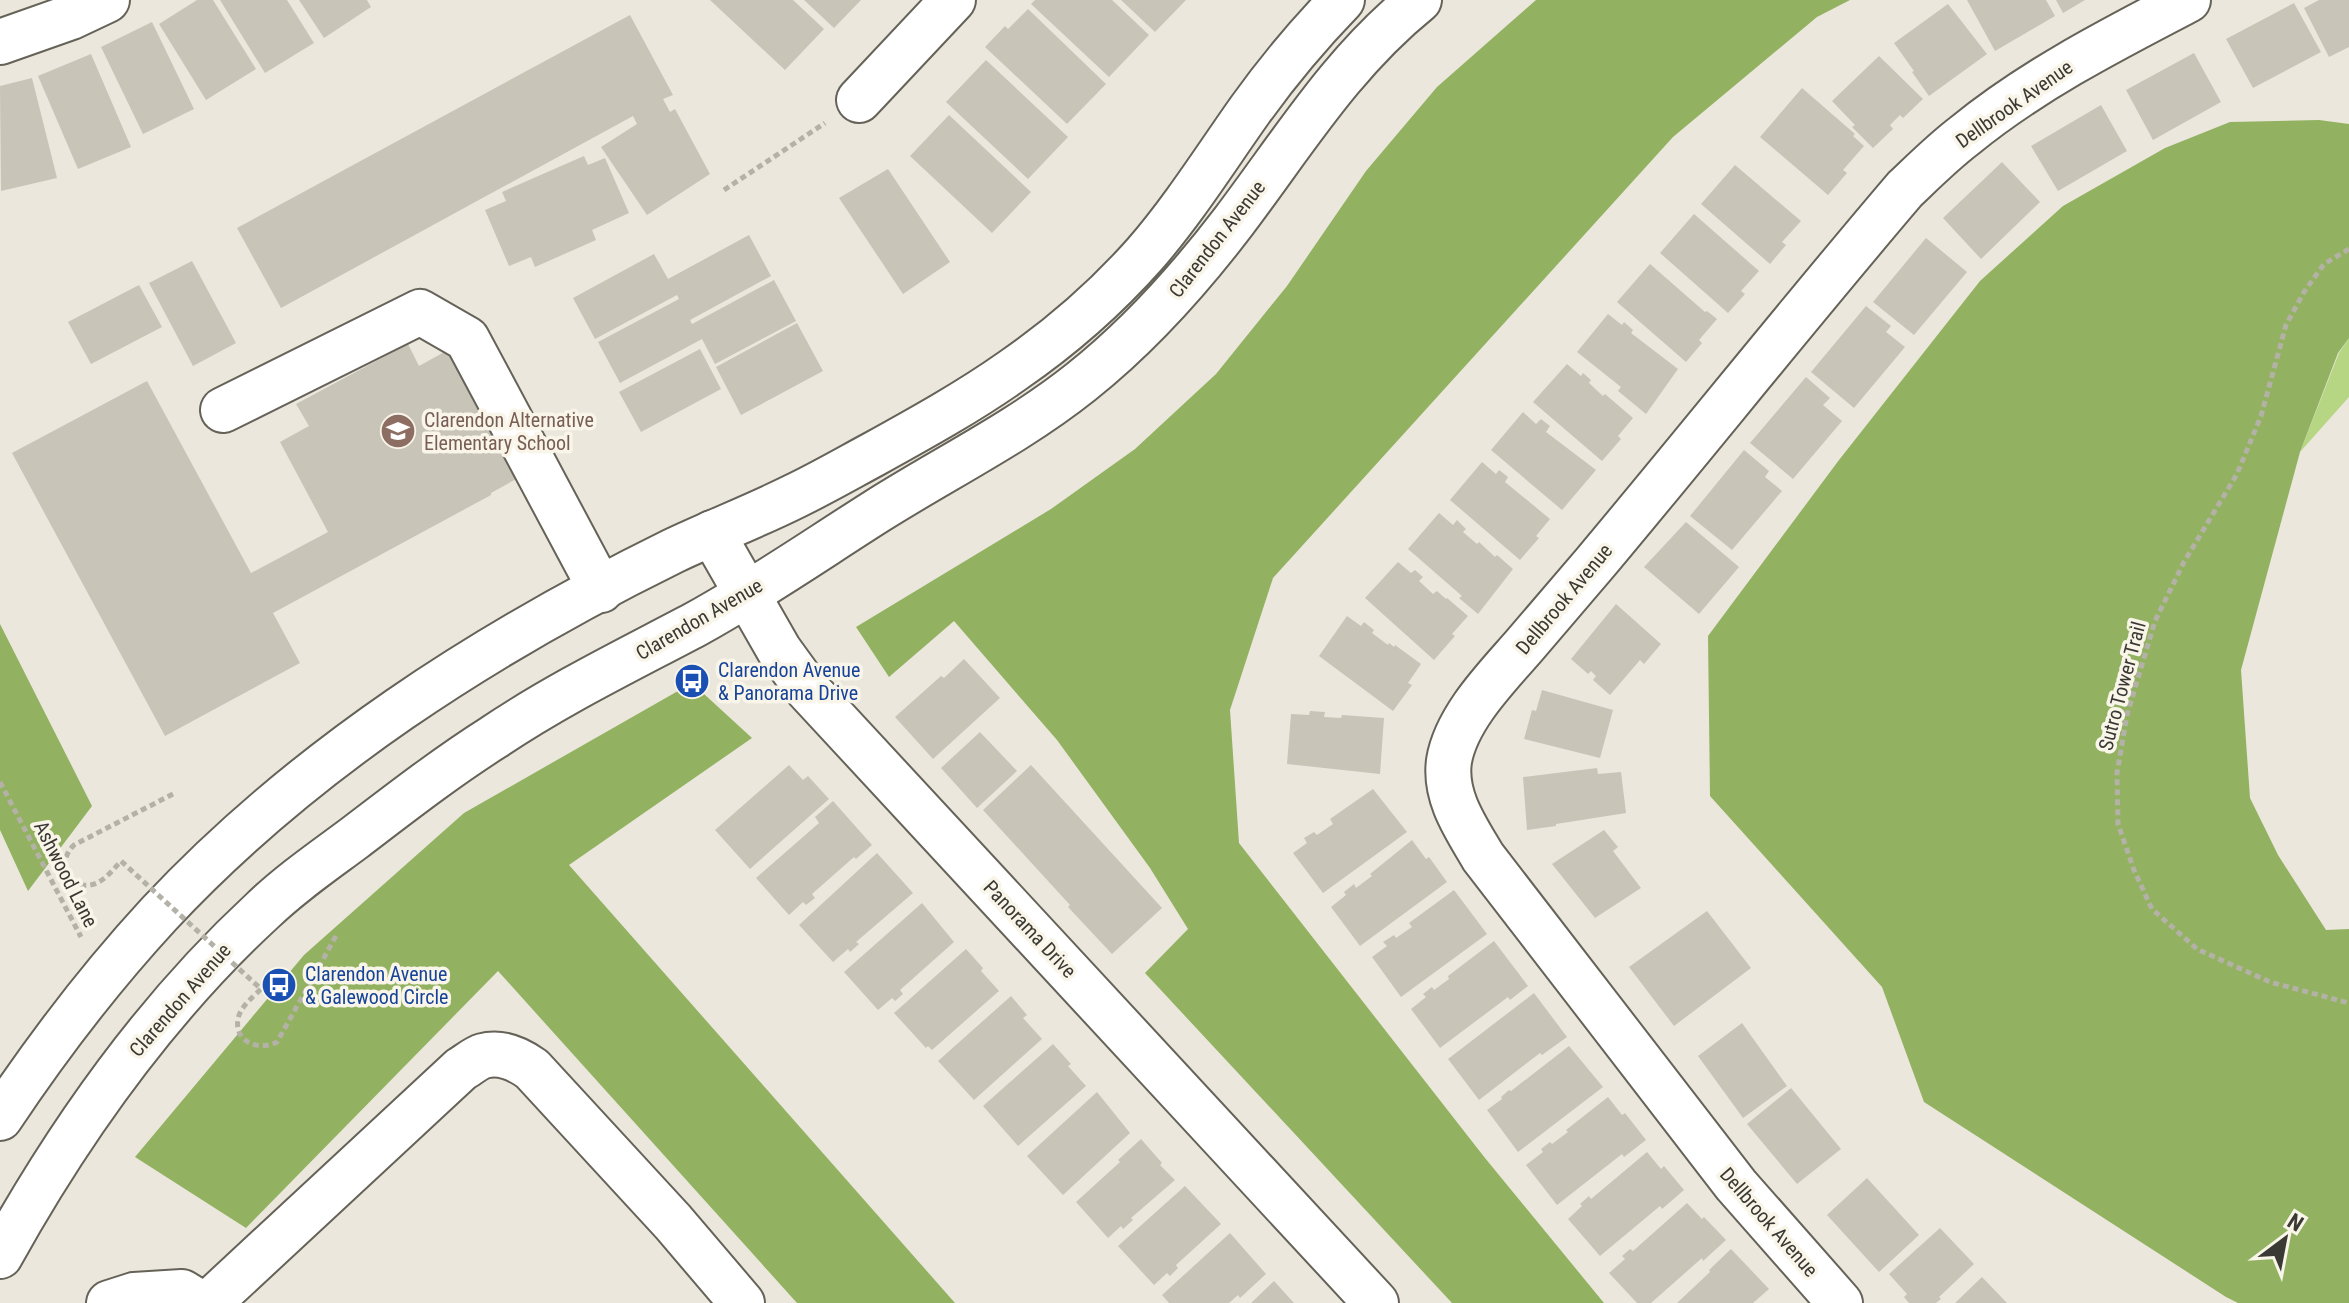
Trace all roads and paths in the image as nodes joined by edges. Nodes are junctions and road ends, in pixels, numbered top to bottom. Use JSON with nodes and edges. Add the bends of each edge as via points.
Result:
{"nodes":[{"id":1,"x":107,"y":0,"type":"edge"},
{"id":2,"x":953,"y":0,"type":"edge"},
{"id":3,"x":1342,"y":0,"type":"edge"},
{"id":4,"x":1419,"y":0,"type":"edge"},
{"id":5,"x":2188,"y":0,"type":"edge"},
{"id":6,"x":1390,"y":17,"type":"edge"},
{"id":7,"x":0,"y":42,"type":"edge"},
{"id":8,"x":859,"y":100,"type":"joint"},
{"id":9,"x":724,"y":190,"type":"dead end"},
{"id":10,"x":2349,"y":249,"type":"edge"},
{"id":11,"x":223,"y":410,"type":"dead end"},
{"id":12,"x":712,"y":533,"type":"junction"},
{"id":13,"x":601,"y":590,"type":"junction"},
{"id":14,"x":746,"y":594,"type":"junction"},
{"id":15,"x":0,"y":782,"type":"edge"},
{"id":16,"x":173,"y":794,"type":"dead end"},
{"id":17,"x":336,"y":936,"type":"dead end"},
{"id":18,"x":99,"y":983,"type":"junction"},
{"id":19,"x":2349,"y":1003,"type":"edge"},
{"id":20,"x":0,"y":1118,"type":"edge"},
{"id":21,"x":6,"y":1238,"type":"edge"},
{"id":22,"x":109,"y":1303,"type":"edge"},
{"id":23,"x":200,"y":1303,"type":"edge"},
{"id":24,"x":209,"y":1303,"type":"edge"},
{"id":25,"x":742,"y":1303,"type":"edge"},
{"id":26,"x":1376,"y":1303,"type":"edge"},
{"id":27,"x":1840,"y":1303,"type":"edge"}],
"edges":[{"from":1,"to":7,"type":"main road"},
{"from":2,"to":8,"type":"main road"},
{"from":3,"to":12,"type":"main road","via":[[1252,107],[1145,254],[1059,336],[908,435],[796,496]]},
{"from":4,"to":6,"type":"main road","name":"Clarendon Avenue"},
{"from":5,"to":27,"type":"main road","name":"Dellbrook Avenue","via":[[2027,91],[1964,135],[1905,189],[1472,710],[1449,761],[1458,815],[1483,857],[1736,1185]]},
{"from":6,"to":14,"type":"main road","name":"Clarendon Avenue","via":[[1304,122],[1202,262],[1082,381],[988,447]]},
{"from":8,"to":9,"type":"path"},
{"from":10,"to":19,"type":"path","name":"Sutro Tower Trail","via":[[2324,264],[2286,325],[2261,416],[2237,474],[2155,621],[2127,715],[2117,773],[2118,824],[2152,909],[2197,949],[2270,982]]},
{"from":11,"to":13,"type":"main road","via":[[420,312],[467,339]]},
{"from":12,"to":13,"type":"main road"},
{"from":12,"to":14,"type":"main road","name":"Panorama Drive"},
{"from":13,"to":18,"type":"main road","via":[[463,667],[336,755],[227,846]]},
{"from":14,"to":21,"type":"main road","name":"Clarendon Avenue","via":[[497,734],[293,883],[227,945],[146,1037],[92,1107]]},
{"from":14,"to":26,"type":"main road","name":"Panorama Drive","via":[[808,690]]},
{"from":15,"to":18,"type":"path","name":"Ashwood Lane","via":[[79,933]]},
{"from":16,"to":17,"type":"path","bridge":true,"via":[[74,845],[65,857],[66,873],[77,884],[92,886],[121,861],[261,989],[238,1021],[247,1042],[262,1047],[277,1042]]},
{"from":18,"to":20,"type":"main road"},
{"from":22,"to":23,"type":"main road","via":[[134,1295],[182,1292]]},
{"from":24,"to":25,"type":"main road","via":[[461,1069],[483,1056],[500,1055],[532,1069]]}]}
